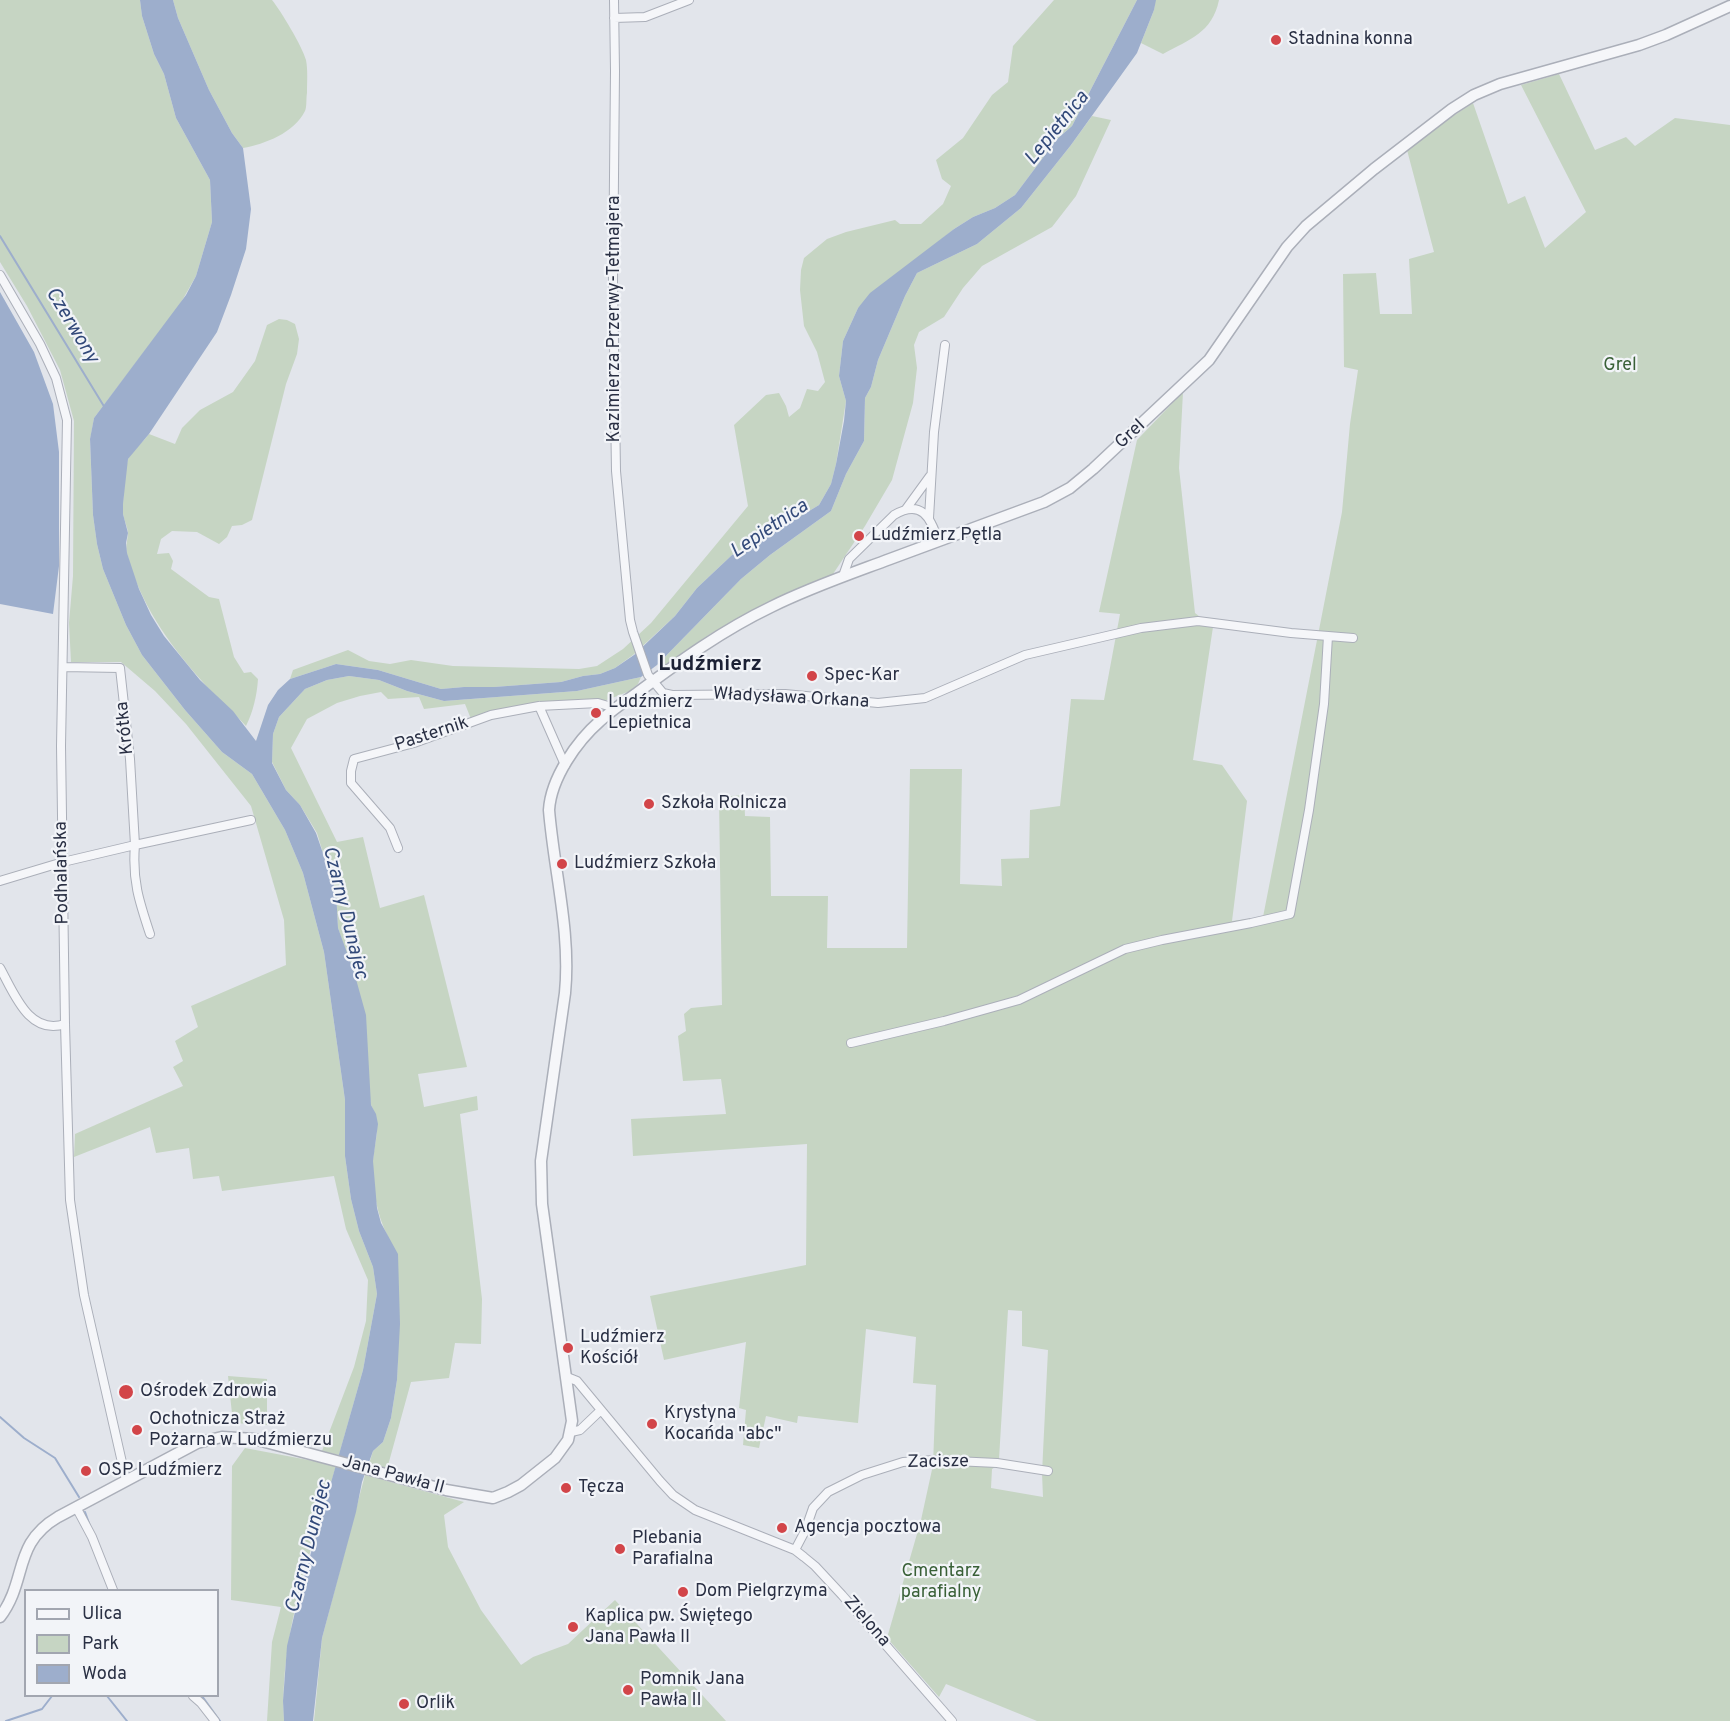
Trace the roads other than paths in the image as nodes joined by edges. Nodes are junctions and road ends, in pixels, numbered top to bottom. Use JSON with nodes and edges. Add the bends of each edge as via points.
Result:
{"nodes":[{"id":1,"x":614,"y":0,"type":"edge"},
{"id":2,"x":689,"y":0,"type":"edge"},
{"id":3,"x":1730,"y":6,"type":"edge"},
{"id":4,"x":614,"y":18,"type":"junction"},
{"id":5,"x":0,"y":275,"type":"edge"},
{"id":6,"x":945,"y":345,"type":"dead end"},
{"id":7,"x":930,"y":476,"type":"junction"},
{"id":8,"x":906,"y":509,"type":"junction"},
{"id":9,"x":929,"y":518,"type":"junction"},
{"id":10,"x":938,"y":541,"type":"junction"},
{"id":11,"x":843,"y":576,"type":"junction"},
{"id":12,"x":1328,"y":636,"type":"junction"},
{"id":13,"x":1353,"y":638,"type":"dead end"},
{"id":14,"x":63,"y":667,"type":"junction"},
{"id":15,"x":650,"y":678,"type":"junction"},
{"id":16,"x":538,"y":706,"type":"junction"},
{"id":17,"x":615,"y":708,"type":"junction"},
{"id":18,"x":565,"y":765,"type":"junction"},
{"id":19,"x":251,"y":820,"type":"dead end"},
{"id":20,"x":135,"y":845,"type":"junction"},
{"id":21,"x":398,"y":848,"type":"dead end"},
{"id":22,"x":63,"y":862,"type":"junction"},
{"id":23,"x":0,"y":881,"type":"edge"},
{"id":24,"x":150,"y":934,"type":"dead end"},
{"id":25,"x":0,"y":968,"type":"edge"},
{"id":26,"x":65,"y":1024,"type":"junction"},
{"id":27,"x":850,"y":1043,"type":"dead end"},
{"id":28,"x":567,"y":1377,"type":"junction"},
{"id":29,"x":601,"y":1410,"type":"junction"},
{"id":30,"x":571,"y":1432,"type":"junction"},
{"id":31,"x":1048,"y":1471,"type":"dead end"},
{"id":32,"x":126,"y":1480,"type":"junction"},
{"id":33,"x":76,"y":1507,"type":"junction"},
{"id":34,"x":795,"y":1550,"type":"junction"},
{"id":35,"x":113,"y":1589,"type":"edge"},
{"id":36,"x":0,"y":1617,"type":"edge"},
{"id":37,"x":195,"y":1697,"type":"edge"},
{"id":38,"x":214,"y":1721,"type":"edge"},
{"id":39,"x":952,"y":1721,"type":"edge"}],
"edges":[{"from":1,"to":4,"type":"street","name":"Kazimierza Przerwy-Tetmajera"},
{"from":2,"to":4,"type":"street","via":[[645,17]]},
{"from":3,"to":10,"type":"street","name":"Grel","via":[[1639,45],[1500,84],[1452,109],[1306,226],[1287,247],[1209,360],[1093,469],[1044,502]]},
{"from":4,"to":15,"type":"street","name":"Kazimierza Przerwy-Tetmajera","via":[[616,471],[630,620]]},
{"from":5,"to":14,"type":"street","name":"Podhalańska","via":[[56,378],[67,420]]},
{"from":6,"to":7,"type":"street"},
{"from":7,"to":8,"type":"street"},
{"from":7,"to":9,"type":"street"},
{"from":8,"to":9,"type":"street","via":[[920,511]]},
{"from":8,"to":11,"type":"street","via":[[894,515],[849,559]]},
{"from":9,"to":10,"type":"street"},
{"from":10,"to":11,"type":"street","name":"Grel"},
{"from":11,"to":15,"type":"street","name":"Grel","via":[[735,626]]},
{"from":12,"to":13,"type":"street","name":"Władysława Orkana"},
{"from":12,"to":15,"type":"street","name":"Władysława Orkana","via":[[1198,621],[1142,628],[1025,655],[925,698],[878,703],[785,694],[672,695],[663,693]]},
{"from":12,"to":27,"type":"street","via":[[1324,704],[1290,914],[1125,949],[1019,1000]]},
{"from":14,"to":20,"type":"street","name":"Krótka","via":[[120,668]]},
{"from":14,"to":22,"type":"street","name":"Podhalańska"},
{"from":15,"to":17,"type":"street"},
{"from":16,"to":17,"type":"street","name":"Pasternik","via":[[598,703]]},
{"from":16,"to":18,"type":"street"},
{"from":16,"to":21,"type":"street","name":"Pasternik","via":[[491,715],[414,743],[354,759],[351,783],[390,828]]},
{"from":17,"to":18,"type":"street","via":[[592,728]]},
{"from":18,"to":28,"type":"street","via":[[552,790],[549,810],[567,966],[541,1173]]},
{"from":19,"to":20,"type":"street"},
{"from":20,"to":22,"type":"street"},
{"from":20,"to":24,"type":"street","name":"Krótka","via":[[136,892]]},
{"from":22,"to":23,"type":"street"},
{"from":22,"to":26,"type":"street","name":"Podhalańska"},
{"from":25,"to":26,"type":"street","via":[[25,1011],[36,1022]]},
{"from":26,"to":32,"type":"street","name":"Podhalańska","via":[[69,1200],[84,1295]]},
{"from":28,"to":29,"type":"street","name":"Zielona","via":[[577,1381]]},
{"from":28,"to":30,"type":"street"},
{"from":29,"to":30,"type":"street","via":[[580,1430]]},
{"from":29,"to":34,"type":"street","name":"Zielona","via":[[684,1504]]},
{"from":30,"to":32,"type":"street","name":"Jana Pawła II","via":[[555,1458],[521,1485],[493,1498],[414,1482],[254,1439],[222,1437],[189,1446]]},
{"from":31,"to":34,"type":"street","name":"Zacisze","via":[[997,1463],[903,1462],[862,1475],[828,1492],[813,1508]]},
{"from":32,"to":33,"type":"street","name":"Jana Pawła II"},
{"from":33,"to":35,"type":"street"},
{"from":33,"to":36,"type":"street","name":"Jana Pawła II","via":[[44,1527],[31,1542],[14,1594]]},
{"from":34,"to":39,"type":"street","name":"Zielona","via":[[827,1578]]},
{"from":37,"to":38,"type":"street"}]}
